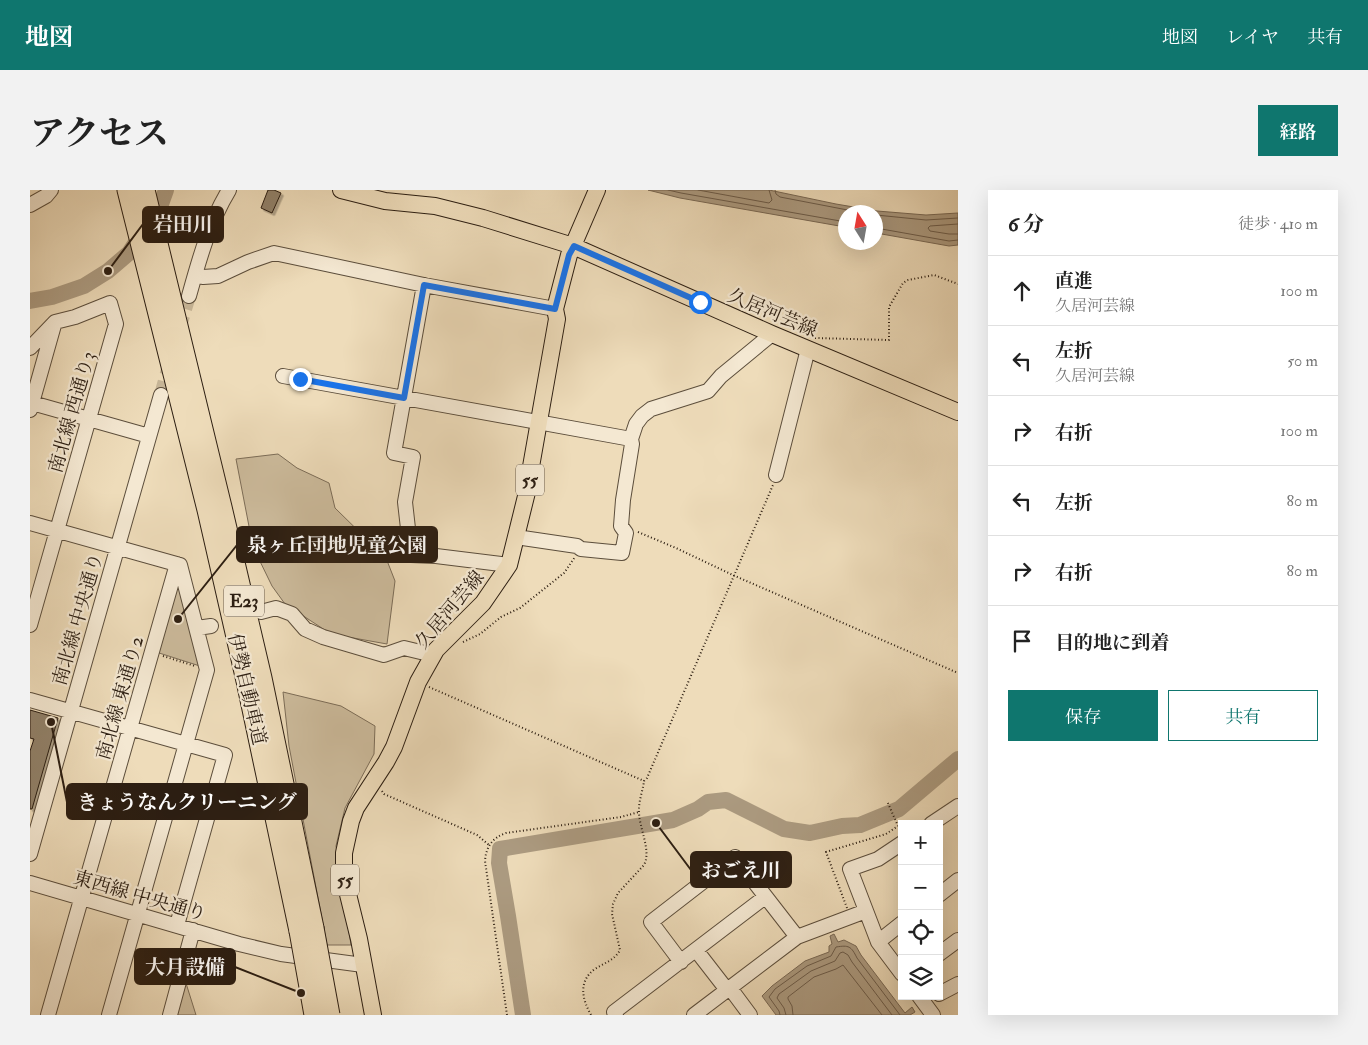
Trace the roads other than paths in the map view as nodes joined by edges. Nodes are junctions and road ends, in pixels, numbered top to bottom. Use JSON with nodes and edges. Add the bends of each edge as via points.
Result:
{"nodes":[{"id":1,"x":51,"y":190,"type":"edge"},
{"id":2,"x":127,"y":190,"type":"edge"},
{"id":3,"x":145,"y":190,"type":"edge"},
{"id":4,"x":229,"y":190,"type":"edge"},
{"id":5,"x":341,"y":190,"type":"edge"},
{"id":6,"x":597,"y":191,"type":"edge"},
{"id":7,"x":30,"y":205,"type":"edge"},
{"id":8,"x":574,"y":246,"type":"junction"},
{"id":9,"x":195,"y":275,"type":"junction"},
{"id":10,"x":158,"y":279,"type":"junction"},
{"id":11,"x":424,"y":285,"type":"junction"},
{"id":12,"x":189,"y":296,"type":"tunnel mouth"},
{"id":13,"x":555,"y":309,"type":"junction"},
{"id":14,"x":55,"y":322,"type":"junction"},
{"id":15,"x":772,"y":334,"type":"junction"},
{"id":16,"x":801,"y":346,"type":"junction"},
{"id":17,"x":30,"y":348,"type":"edge"},
{"id":18,"x":282,"y":376,"type":"dead end"},
{"id":19,"x":161,"y":395,"type":"tunnel mouth"},
{"id":20,"x":404,"y":398,"type":"junction"},
{"id":21,"x":31,"y":407,"type":"edge"},
{"id":22,"x":958,"y":412,"type":"edge"},
{"id":23,"x":89,"y":419,"type":"junction"},
{"id":24,"x":538,"y":423,"type":"junction"},
{"id":25,"x":149,"y":436,"type":"junction"},
{"id":26,"x":631,"y":439,"type":"junction"},
{"id":27,"x":776,"y":475,"type":"road end"},
{"id":28,"x":30,"y":523,"type":"edge"},
{"id":29,"x":57,"y":530,"type":"junction"},
{"id":30,"x":516,"y":537,"type":"junction"},
{"id":31,"x":117,"y":547,"type":"junction"},
{"id":32,"x":177,"y":564,"type":"junction"},
{"id":33,"x":509,"y":565,"type":"junction"},
{"id":34,"x":261,"y":612,"type":"dead end"},
{"id":35,"x":30,"y":625,"type":"edge"},
{"id":36,"x":211,"y":626,"type":"dead end"},
{"id":37,"x":197,"y":628,"type":"junction"},
{"id":38,"x":433,"y":655,"type":"junction"},
{"id":39,"x":30,"y":700,"type":"edge"},
{"id":40,"x":70,"y":712,"type":"junction"},
{"id":41,"x":130,"y":728,"type":"junction"},
{"id":42,"x":186,"y":744,"type":"junction"},
{"id":43,"x":958,"y":806,"type":"edge"},
{"id":44,"x":937,"y":820,"type":"edge"},
{"id":45,"x":898,"y":846,"type":"edge"},
{"id":46,"x":30,"y":854,"type":"edge"},
{"id":47,"x":958,"y":880,"type":"edge"},
{"id":48,"x":30,"y":883,"type":"edge"},
{"id":49,"x":943,"y":892,"type":"edge"},
{"id":50,"x":765,"y":897,"type":"junction"},
{"id":51,"x":82,"y":898,"type":"junction"},
{"id":52,"x":866,"y":911,"type":"junction"},
{"id":53,"x":138,"y":914,"type":"junction"},
{"id":54,"x":177,"y":926,"type":"junction"},
{"id":55,"x":898,"y":926,"type":"edge"},
{"id":56,"x":307,"y":929,"type":"junction"},
{"id":57,"x":193,"y":930,"type":"junction"},
{"id":58,"x":796,"y":937,"type":"junction"},
{"id":59,"x":958,"y":940,"type":"edge"},
{"id":60,"x":878,"y":942,"type":"junction"},
{"id":61,"x":696,"y":950,"type":"junction"},
{"id":62,"x":943,"y":951,"type":"edge"},
{"id":63,"x":681,"y":962,"type":"junction"},
{"id":64,"x":363,"y":965,"type":"junction"},
{"id":65,"x":898,"y":969,"type":"edge"},
{"id":66,"x":958,"y":984,"type":"edge"},
{"id":67,"x":728,"y":989,"type":"junction"},
{"id":68,"x":943,"y":992,"type":"edge"},
{"id":69,"x":927,"y":1000,"type":"edge"},
{"id":70,"x":48,"y":1015,"type":"edge"},
{"id":71,"x":109,"y":1015,"type":"edge"},
{"id":72,"x":170,"y":1015,"type":"edge"},
{"id":73,"x":314,"y":1015,"type":"edge"},
{"id":74,"x":330,"y":1015,"type":"edge"},
{"id":75,"x":373,"y":1015,"type":"edge"},
{"id":76,"x":616,"y":1015,"type":"edge"},
{"id":77,"x":694,"y":1015,"type":"edge"},
{"id":78,"x":750,"y":1015,"type":"edge"},
{"id":79,"x":933,"y":1015,"type":"edge"}],
"edges":[{"from":1,"to":7,"type":"street"},
{"from":2,"to":10,"type":"highway","name":"伊勢自動車道","number":"E23"},
{"from":3,"to":10,"type":"highway","name":"伊勢自動車道","number":"E23"},
{"from":4,"to":9,"type":"street","via":[[215,216]]},
{"from":5,"to":8,"type":"main road","name":"久居河芸線","via":[[385,201],[435,206]]},
{"from":6,"to":8,"type":"main road","name":"久居河芸線","number":"55"},
{"from":8,"to":13,"type":"main road","name":"久居河芸線","number":"55"},
{"from":8,"to":15,"type":"main road","name":"久居河芸線"},
{"from":9,"to":11,"type":"street","via":[[218,276],[274,253]]},
{"from":9,"to":12,"type":"street"},
{"from":10,"to":56,"type":"highway","name":"伊勢自動車道","number":"E23","via":[[274,806]]},
{"from":11,"to":13,"type":"street"},
{"from":11,"to":20,"type":"street"},
{"from":13,"to":24,"type":"main road","name":"久居河芸線","number":"55","via":[[557,319]]},
{"from":14,"to":17,"type":"street"},
{"from":14,"to":21,"type":"street"},
{"from":14,"to":23,"type":"street","name":"南北線 西通り3","via":[[110,303],[116,324]]},
{"from":15,"to":16,"type":"main road","name":"久居河芸線"},
{"from":15,"to":26,"type":"street","via":[[721,376],[708,391],[651,409],[636,424]]},
{"from":16,"to":22,"type":"main road","name":"久居河芸線"},
{"from":16,"to":27,"type":"street"},
{"from":18,"to":20,"type":"street"},
{"from":19,"to":25,"type":"street","name":"南北線 中央通り"},
{"from":20,"to":24,"type":"street"},
{"from":20,"to":33,"type":"street","via":[[394,454],[413,457],[405,502],[411,555]]},
{"from":21,"to":23,"type":"street"},
{"from":23,"to":25,"type":"street"},
{"from":23,"to":29,"type":"street","name":"南北線 西通り3"},
{"from":24,"to":26,"type":"street"},
{"from":24,"to":30,"type":"main road","name":"久居河芸線","number":"55","via":[[530,480]]},
{"from":25,"to":31,"type":"street","name":"南北線 中央通り"},
{"from":26,"to":30,"type":"street","via":[[621,526],[626,533],[622,553]]},
{"from":28,"to":29,"type":"street"},
{"from":29,"to":31,"type":"street"},
{"from":29,"to":35,"type":"street","name":"南北線 西通り3"},
{"from":30,"to":33,"type":"main road","name":"久居河芸線","number":"55"},
{"from":31,"to":32,"type":"street"},
{"from":31,"to":40,"type":"street","name":"南北線 中央通り"},
{"from":32,"to":37,"type":"street","via":[[180,565]]},
{"from":32,"to":41,"type":"street","name":"南北線 東通り2"},
{"from":33,"to":38,"type":"main road","name":"久居河芸線","number":"55","via":[[483,603]]},
{"from":34,"to":38,"type":"street","via":[[276,608],[292,614],[305,629],[384,655],[404,648]]},
{"from":36,"to":37,"type":"street"},
{"from":37,"to":42,"type":"street","via":[[207,670]]},
{"from":38,"to":64,"type":"main road","name":"久居河芸線","number":"55","via":[[418,682],[394,747],[356,808],[345,842],[344,878]]},
{"from":39,"to":40,"type":"street"},
{"from":40,"to":41,"type":"street"},
{"from":40,"to":46,"type":"street","name":"南北線 中央通り"},
{"from":41,"to":42,"type":"street"},
{"from":41,"to":51,"type":"street","name":"南北線 東通り2"},
{"from":42,"to":53,"type":"street"},
{"from":42,"to":54,"type":"street","via":[[225,756]]},
{"from":43,"to":44,"type":"street"},
{"from":45,"to":52,"type":"street","via":[[878,859],[850,869]]},
{"from":47,"to":49,"type":"street"},
{"from":48,"to":51,"type":"street","name":"東西線 中央通り"},
{"from":50,"to":58,"type":"street"},
{"from":50,"to":61,"type":"street"},
{"from":50,"to":63,"type":"street","via":[[735,857],[651,922]]},
{"from":51,"to":53,"type":"street","name":"東西線 中央通り"},
{"from":51,"to":70,"type":"street","name":"南北線 東通り2"},
{"from":52,"to":58,"type":"street"},
{"from":52,"to":60,"type":"street"},
{"from":53,"to":54,"type":"street","name":"東西線 中央通り"},
{"from":53,"to":71,"type":"street"},
{"from":54,"to":57,"type":"street","name":"東西線 中央通り"},
{"from":55,"to":60,"type":"street"},
{"from":56,"to":73,"type":"highway","name":"伊勢自動車道","number":"E23","bridge":true},
{"from":56,"to":74,"type":"highway","name":"伊勢自動車道","number":"E23","bridge":true},
{"from":57,"to":64,"type":"street","name":"東西線 中央通り","via":[[281,954]]},
{"from":57,"to":72,"type":"street"},
{"from":58,"to":67,"type":"street"},
{"from":59,"to":62,"type":"street"},
{"from":60,"to":65,"type":"street"},
{"from":61,"to":63,"type":"street"},
{"from":61,"to":67,"type":"street"},
{"from":63,"to":76,"type":"street","via":[[614,1012]]},
{"from":64,"to":75,"type":"main road","name":"久居河芸線","number":"55"},
{"from":66,"to":68,"type":"street"},
{"from":67,"to":77,"type":"street"},
{"from":67,"to":78,"type":"street"},
{"from":69,"to":79,"type":"street"}]}
